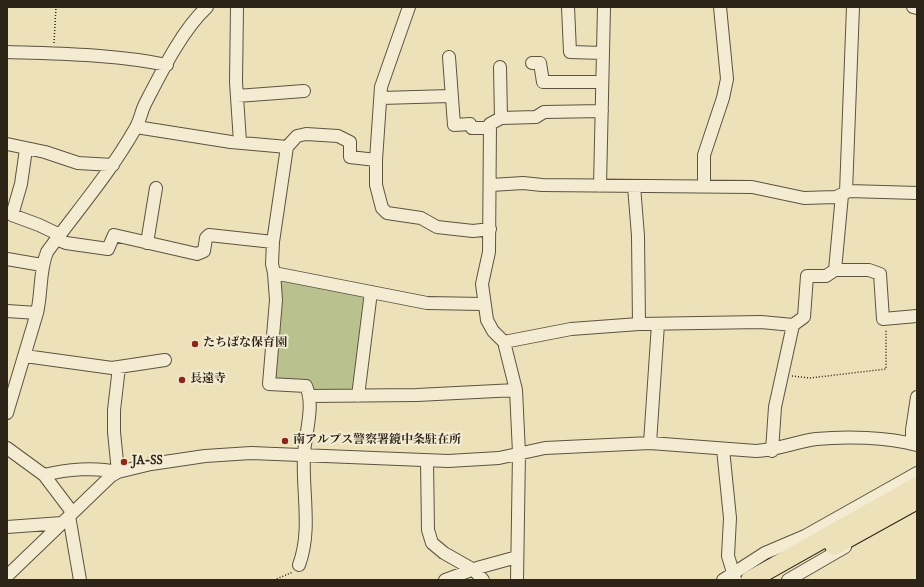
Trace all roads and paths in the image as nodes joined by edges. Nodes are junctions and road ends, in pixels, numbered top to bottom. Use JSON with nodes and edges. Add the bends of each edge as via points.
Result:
{"nodes":[{"id":1,"x":56,"y":7,"type":"edge"},
{"id":2,"x":207,"y":7,"type":"edge"},
{"id":3,"x":237,"y":7,"type":"edge"},
{"id":4,"x":409,"y":7,"type":"edge"},
{"id":5,"x":568,"y":7,"type":"edge"},
{"id":6,"x":604,"y":7,"type":"edge"},
{"id":7,"x":720,"y":7,"type":"edge"},
{"id":8,"x":853,"y":7,"type":"edge"},
{"id":9,"x":913,"y":7,"type":"edge"},
{"id":10,"x":917,"y":8,"type":"edge"},
{"id":11,"x":7,"y":52,"type":"edge"},
{"id":12,"x":54,"y":53,"type":"junction"},
{"id":13,"x":603,"y":53,"type":"junction"},
{"id":14,"x":449,"y":57,"type":"dead end"},
{"id":15,"x":532,"y":63,"type":"dead end"},
{"id":16,"x":167,"y":65,"type":"junction"},
{"id":17,"x":500,"y":67,"type":"dead end"},
{"id":18,"x":602,"y":82,"type":"junction"},
{"id":19,"x":304,"y":91,"type":"dead end"},
{"id":20,"x":236,"y":96,"type":"junction"},
{"id":21,"x":450,"y":96,"type":"junction"},
{"id":22,"x":380,"y":98,"type":"junction"},
{"id":23,"x":602,"y":111,"type":"junction"},
{"id":24,"x":501,"y":118,"type":"junction"},
{"id":25,"x":136,"y":127,"type":"junction"},
{"id":26,"x":490,"y":128,"type":"junction"},
{"id":27,"x":240,"y":142,"type":"junction"},
{"id":28,"x":7,"y":144,"type":"edge"},
{"id":29,"x":286,"y":147,"type":"junction"},
{"id":30,"x":26,"y":149,"type":"junction"},
{"id":31,"x":376,"y":160,"type":"junction"},
{"id":32,"x":113,"y":165,"type":"junction"},
{"id":33,"x":490,"y":185,"type":"junction"},
{"id":34,"x":704,"y":185,"type":"junction"},
{"id":35,"x":600,"y":186,"type":"junction"},
{"id":36,"x":634,"y":186,"type":"junction"},
{"id":37,"x":156,"y":188,"type":"dead end"},
{"id":38,"x":917,"y":193,"type":"edge"},
{"id":39,"x":844,"y":194,"type":"junction"},
{"id":40,"x":11,"y":206,"type":"edge"},
{"id":41,"x":490,"y":229,"type":"junction"},
{"id":42,"x":58,"y":237,"type":"junction"},
{"id":43,"x":273,"y":242,"type":"junction"},
{"id":44,"x":147,"y":243,"type":"junction"},
{"id":45,"x":7,"y":259,"type":"edge"},
{"id":46,"x":42,"y":265,"type":"junction"},
{"id":47,"x":835,"y":270,"type":"junction"},
{"id":48,"x":274,"y":273,"type":"junction"},
{"id":49,"x":371,"y":292,"type":"junction"},
{"id":50,"x":483,"y":304,"type":"junction"},
{"id":51,"x":7,"y":311,"type":"edge"},
{"id":52,"x":37,"y":313,"type":"junction"},
{"id":53,"x":917,"y":316,"type":"edge"},
{"id":54,"x":886,"y":319,"type":"junction"},
{"id":55,"x":639,"y":324,"type":"junction"},
{"id":56,"x":658,"y":324,"type":"junction"},
{"id":57,"x":793,"y":325,"type":"junction"},
{"id":58,"x":504,"y":342,"type":"junction"},
{"id":59,"x":25,"y":356,"type":"junction"},
{"id":60,"x":165,"y":360,"type":"dead end"},
{"id":61,"x":119,"y":367,"type":"junction"},
{"id":62,"x":782,"y":375,"type":"junction"},
{"id":63,"x":516,"y":390,"type":"junction"},
{"id":64,"x":310,"y":396,"type":"junction"},
{"id":65,"x":358,"y":396,"type":"junction"},
{"id":66,"x":917,"y":397,"type":"edge"},
{"id":67,"x":7,"y":413,"type":"edge"},
{"id":68,"x":650,"y":442,"type":"junction"},
{"id":69,"x":915,"y":444,"type":"edge"},
{"id":70,"x":7,"y":448,"type":"edge"},
{"id":71,"x":723,"y":449,"type":"junction"},
{"id":72,"x":772,"y":451,"type":"junction"},
{"id":73,"x":519,"y":453,"type":"junction"},
{"id":74,"x":304,"y":455,"type":"junction"},
{"id":75,"x":427,"y":461,"type":"junction"},
{"id":76,"x":118,"y":472,"type":"junction"},
{"id":77,"x":917,"y":473,"type":"edge"},
{"id":78,"x":44,"y":475,"type":"junction"},
{"id":79,"x":917,"y":486,"type":"edge"},
{"id":80,"x":917,"y":500,"type":"edge"},
{"id":81,"x":917,"y":509,"type":"edge"},
{"id":82,"x":67,"y":517,"type":"junction"},
{"id":83,"x":7,"y":527,"type":"edge"},
{"id":84,"x":517,"y":557,"type":"junction"},
{"id":85,"x":299,"y":565,"type":"joint"},
{"id":86,"x":474,"y":570,"type":"junction"},
{"id":87,"x":7,"y":576,"type":"edge"},
{"id":88,"x":730,"y":578,"type":"edge"},
{"id":89,"x":80,"y":580,"type":"edge"},
{"id":90,"x":276,"y":580,"type":"edge"},
{"id":91,"x":445,"y":580,"type":"edge"},
{"id":92,"x":483,"y":580,"type":"edge"},
{"id":93,"x":517,"y":580,"type":"edge"},
{"id":94,"x":750,"y":580,"type":"edge"},
{"id":95,"x":774,"y":580,"type":"edge"},
{"id":96,"x":788,"y":580,"type":"edge"}],
"edges":[{"from":1,"to":12,"type":"path"},
{"from":2,"to":16,"type":"street","via":[[193,20]]},
{"from":3,"to":20,"type":"street"},
{"from":4,"to":22,"type":"street","via":[[389,60]]},
{"from":5,"to":13,"type":"street","via":[[570,52]]},
{"from":6,"to":13,"type":"street"},
{"from":7,"to":34,"type":"street","via":[[727,79],[704,155]]},
{"from":8,"to":39,"type":"street"},
{"from":9,"to":10,"type":"street"},
{"from":11,"to":12,"type":"street"},
{"from":12,"to":16,"type":"street","via":[[142,60]]},
{"from":13,"to":18,"type":"street"},
{"from":14,"to":21,"type":"street"},
{"from":15,"to":18,"type":"street","via":[[540,63],[543,82]]},
{"from":16,"to":25,"type":"street","via":[[144,105]]},
{"from":17,"to":24,"type":"street"},
{"from":18,"to":23,"type":"street"},
{"from":19,"to":20,"type":"street"},
{"from":20,"to":27,"type":"street"},
{"from":21,"to":22,"type":"street"},
{"from":21,"to":26,"type":"street","via":[[454,124]]},
{"from":22,"to":31,"type":"street"},
{"from":23,"to":24,"type":"street","via":[[544,112],[536,117]]},
{"from":23,"to":35,"type":"street"},
{"from":24,"to":26,"type":"street","via":[[490,124]]},
{"from":25,"to":27,"type":"street"},
{"from":25,"to":32,"type":"street"},
{"from":26,"to":33,"type":"street"},
{"from":27,"to":29,"type":"street"},
{"from":28,"to":30,"type":"street"},
{"from":29,"to":31,"type":"street","via":[[297,136],[306,134],[338,136],[350,142],[350,157]]},
{"from":29,"to":43,"type":"street"},
{"from":30,"to":32,"type":"street","via":[[45,152],[78,163]]},
{"from":30,"to":40,"type":"street","via":[[22,184]]},
{"from":31,"to":41,"type":"street","via":[[376,185],[382,208],[387,213],[421,218],[437,227],[473,231]]},
{"from":32,"to":42,"type":"street"},
{"from":33,"to":35,"type":"street","via":[[523,182],[542,185]]},
{"from":33,"to":41,"type":"street"},
{"from":34,"to":36,"type":"street"},
{"from":34,"to":39,"type":"street","via":[[752,187],[804,198],[836,197]]},
{"from":35,"to":36,"type":"street"},
{"from":36,"to":55,"type":"street","via":[[638,236]]},
{"from":37,"to":44,"type":"street"},
{"from":38,"to":39,"type":"street"},
{"from":39,"to":47,"type":"street"},
{"from":40,"to":42,"type":"street","via":[[12,215],[39,225]]},
{"from":41,"to":50,"type":"street","via":[[489,252],[482,284]]},
{"from":42,"to":44,"type":"street","via":[[66,243],[108,249],[114,235]]},
{"from":42,"to":46,"type":"street","via":[[47,252]]},
{"from":43,"to":44,"type":"street","via":[[209,235],[204,251],[197,254]]},
{"from":43,"to":48,"type":"street"},
{"from":45,"to":46,"type":"street"},
{"from":46,"to":52,"type":"street","via":[[41,298]]},
{"from":47,"to":54,"type":"street","via":[[869,270],[880,274],[883,319]]},
{"from":47,"to":57,"type":"street","via":[[826,276],[807,276],[804,317]]},
{"from":48,"to":49,"type":"street"},
{"from":48,"to":64,"type":"street","via":[[276,300],[269,384],[306,386]]},
{"from":49,"to":50,"type":"street","via":[[427,303]]},
{"from":49,"to":65,"type":"street"},
{"from":50,"to":58,"type":"street","via":[[493,331]]},
{"from":51,"to":52,"type":"street"},
{"from":52,"to":59,"type":"street"},
{"from":53,"to":54,"type":"street"},
{"from":54,"to":62,"type":"path","via":[[886,370],[810,378]]},
{"from":55,"to":56,"type":"street"},
{"from":55,"to":58,"type":"street","via":[[571,329]]},
{"from":56,"to":57,"type":"street","via":[[761,322]]},
{"from":56,"to":68,"type":"street"},
{"from":57,"to":62,"type":"street"},
{"from":58,"to":63,"type":"street"},
{"from":59,"to":61,"type":"street"},
{"from":59,"to":67,"type":"street"},
{"from":60,"to":61,"type":"street"},
{"from":61,"to":76,"type":"street","via":[[114,410]]},
{"from":62,"to":72,"type":"street","via":[[775,407]]},
{"from":63,"to":65,"type":"street","via":[[417,396]]},
{"from":63,"to":73,"type":"street"},
{"from":64,"to":65,"type":"street"},
{"from":64,"to":74,"type":"street"},
{"from":66,"to":69,"type":"street","via":[[912,430]]},
{"from":68,"to":71,"type":"street"},
{"from":68,"to":73,"type":"street","via":[[545,448]]},
{"from":69,"to":72,"type":"street","via":[[889,440],[816,439]]},
{"from":70,"to":78,"type":"street"},
{"from":71,"to":72,"type":"street"},
{"from":71,"to":88,"type":"street","via":[[730,518]]},
{"from":73,"to":75,"type":"street","via":[[499,458]]},
{"from":73,"to":84,"type":"street"},
{"from":74,"to":75,"type":"street"},
{"from":74,"to":76,"type":"street","via":[[251,453],[205,456]]},
{"from":74,"to":85,"type":"street","via":[[306,527]]},
{"from":75,"to":86,"type":"street","via":[[428,530],[432,543]]},
{"from":76,"to":78,"type":"street","via":[[107,469],[59,471]]},
{"from":76,"to":82,"type":"street","via":[[103,482]]},
{"from":77,"to":88,"type":"street","via":[[805,536],[765,553]]},
{"from":78,"to":82,"type":"street"},
{"from":79,"to":94,"type":"highway"},
{"from":80,"to":95,"type":"highway"},
{"from":81,"to":96,"type":"street"},
{"from":82,"to":83,"type":"street"},
{"from":82,"to":87,"type":"street"},
{"from":82,"to":89,"type":"street"},
{"from":84,"to":86,"type":"street"},
{"from":84,"to":93,"type":"street"},
{"from":85,"to":90,"type":"path","via":[[289,575]]},
{"from":86,"to":91,"type":"street"},
{"from":86,"to":92,"type":"street"}]}
